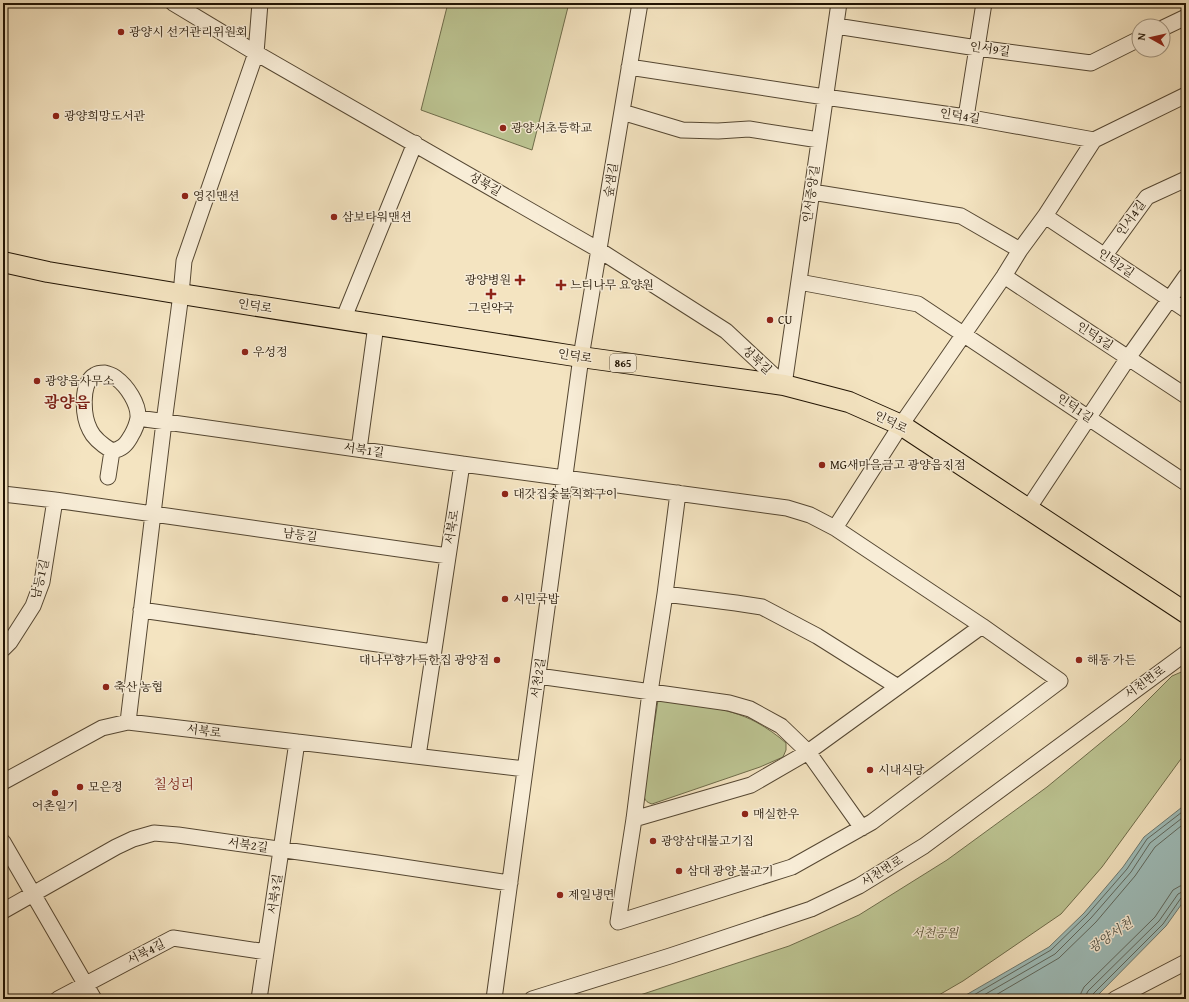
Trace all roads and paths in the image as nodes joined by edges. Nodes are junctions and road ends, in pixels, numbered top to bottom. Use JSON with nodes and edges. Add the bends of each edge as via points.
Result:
{"nodes":[{"id":1,"x":173,"y":3,"type":"edge"},
{"id":2,"x":260,"y":3,"type":"edge"},
{"id":3,"x":640,"y":3,"type":"edge"},
{"id":4,"x":839,"y":3,"type":"edge"},
{"id":5,"x":984,"y":3,"type":"edge"},
{"id":6,"x":1186,"y":17,"type":"edge"},
{"id":7,"x":1171,"y":24,"type":"edge"},
{"id":8,"x":836,"y":26,"type":"junction"},
{"id":9,"x":1131,"y":43,"type":"edge"},
{"id":10,"x":977,"y":48,"type":"junction"},
{"id":11,"x":256,"y":52,"type":"junction"},
{"id":12,"x":629,"y":67,"type":"junction"},
{"id":13,"x":1186,"y":95,"type":"edge"},
{"id":14,"x":825,"y":97,"type":"junction"},
{"id":15,"x":622,"y":112,"type":"junction"},
{"id":16,"x":966,"y":117,"type":"junction"},
{"id":17,"x":819,"y":140,"type":"junction"},
{"id":18,"x":1094,"y":140,"type":"junction"},
{"id":19,"x":415,"y":144,"type":"junction"},
{"id":20,"x":1186,"y":179,"type":"edge"},
{"id":21,"x":812,"y":192,"type":"junction"},
{"id":22,"x":1045,"y":216,"type":"junction"},
{"id":23,"x":599,"y":250,"type":"junction"},
{"id":24,"x":1020,"y":250,"type":"junction"},
{"id":25,"x":1105,"y":255,"type":"junction"},
{"id":26,"x":3,"y":262,"type":"edge"},
{"id":27,"x":1004,"y":276,"type":"junction"},
{"id":28,"x":1186,"y":276,"type":"edge"},
{"id":29,"x":798,"y":282,"type":"junction"},
{"id":30,"x":181,"y":294,"type":"junction"},
{"id":31,"x":1169,"y":298,"type":"junction"},
{"id":32,"x":1186,"y":310,"type":"edge"},
{"id":33,"x":343,"y":320,"type":"junction"},
{"id":34,"x":376,"y":325,"type":"junction"},
{"id":35,"x":964,"y":334,"type":"junction"},
{"id":36,"x":582,"y":357,"type":"junction"},
{"id":37,"x":1128,"y":358,"type":"junction"},
{"id":38,"x":784,"y":385,"type":"junction"},
{"id":39,"x":1186,"y":396,"type":"edge"},
{"id":40,"x":138,"y":418,"type":"junction"},
{"id":41,"x":1089,"y":418,"type":"junction"},
{"id":42,"x":164,"y":422,"type":"junction"},
{"id":43,"x":901,"y":425,"type":"junction"},
{"id":44,"x":359,"y":449,"type":"junction"},
{"id":45,"x":112,"y":451,"type":"junction"},
{"id":46,"x":462,"y":464,"type":"junction"},
{"id":47,"x":108,"y":477,"type":"dead end"},
{"id":48,"x":565,"y":478,"type":"junction"},
{"id":49,"x":1186,"y":483,"type":"edge"},
{"id":50,"x":678,"y":493,"type":"junction"},
{"id":51,"x":3,"y":494,"type":"edge"},
{"id":52,"x":56,"y":500,"type":"junction"},
{"id":53,"x":1028,"y":509,"type":"junction"},
{"id":54,"x":153,"y":514,"type":"junction"},
{"id":55,"x":835,"y":528,"type":"junction"},
{"id":56,"x":448,"y":556,"type":"junction"},
{"id":57,"x":665,"y":594,"type":"junction"},
{"id":58,"x":141,"y":610,"type":"junction"},
{"id":59,"x":1186,"y":613,"type":"edge"},
{"id":60,"x":982,"y":626,"type":"junction"},
{"id":61,"x":3,"y":649,"type":"edge"},
{"id":62,"x":433,"y":652,"type":"junction"},
{"id":63,"x":1186,"y":653,"type":"edge"},
{"id":64,"x":538,"y":676,"type":"junction"},
{"id":65,"x":898,"y":687,"type":"junction"},
{"id":66,"x":650,"y":692,"type":"junction"},
{"id":67,"x":128,"y":722,"type":"junction"},
{"id":68,"x":297,"y":742,"type":"junction"},
{"id":69,"x":808,"y":752,"type":"junction"},
{"id":70,"x":418,"y":756,"type":"junction"},
{"id":71,"x":525,"y":769,"type":"junction"},
{"id":72,"x":3,"y":782,"type":"edge"},
{"id":73,"x":634,"y":819,"type":"junction"},
{"id":74,"x":862,"y":828,"type":"junction"},
{"id":75,"x":3,"y":842,"type":"edge"},
{"id":76,"x":281,"y":850,"type":"junction"},
{"id":77,"x":510,"y":883,"type":"junction"},
{"id":78,"x":33,"y":894,"type":"junction"},
{"id":79,"x":3,"y":911,"type":"edge"},
{"id":80,"x":266,"y":952,"type":"junction"},
{"id":81,"x":1186,"y":962,"type":"edge"},
{"id":82,"x":85,"y":984,"type":"junction"},
{"id":83,"x":58,"y":999,"type":"edge"},
{"id":84,"x":94,"y":999,"type":"edge"},
{"id":85,"x":259,"y":999,"type":"edge"},
{"id":86,"x":494,"y":999,"type":"edge"},
{"id":87,"x":532,"y":999,"type":"edge"},
{"id":88,"x":1115,"y":999,"type":"edge"}],
"edges":[{"from":1,"to":11,"type":"street","name":"성북길"},
{"from":2,"to":11,"type":"street"},
{"from":3,"to":12,"type":"street","name":"숲샘길"},
{"from":4,"to":8,"type":"street","name":"인서중앙길"},
{"from":5,"to":10,"type":"street"},
{"from":6,"to":7,"type":"street"},
{"from":8,"to":10,"type":"street","name":"인서9길"},
{"from":8,"to":14,"type":"street","name":"인서중앙길"},
{"from":9,"to":10,"type":"street","name":"인서9길","via":[[1091,62]]},
{"from":10,"to":16,"type":"street"},
{"from":11,"to":19,"type":"street","name":"성북길"},
{"from":11,"to":30,"type":"street","via":[[184,261]]},
{"from":12,"to":14,"type":"street","name":"인덕4길"},
{"from":12,"to":15,"type":"street","name":"숲샘길"},
{"from":13,"to":18,"type":"street"},
{"from":14,"to":16,"type":"street","name":"인덕4길"},
{"from":14,"to":17,"type":"street","name":"인서중앙길"},
{"from":15,"to":17,"type":"street","via":[[682,130],[749,129]]},
{"from":15,"to":23,"type":"street","name":"숲샘길"},
{"from":16,"to":18,"type":"street","name":"인덕4길"},
{"from":17,"to":21,"type":"street","name":"인서중앙길"},
{"from":18,"to":22,"type":"street"},
{"from":19,"to":23,"type":"street","name":"성북길"},
{"from":19,"to":33,"type":"street"},
{"from":20,"to":25,"type":"street","name":"인서4길","via":[[1147,197]]},
{"from":21,"to":24,"type":"street","via":[[961,216]]},
{"from":21,"to":29,"type":"street","name":"인서중앙길"},
{"from":22,"to":24,"type":"street"},
{"from":22,"to":25,"type":"street","name":"인덕2길"},
{"from":23,"to":36,"type":"street","name":"숲샘길"},
{"from":23,"to":38,"type":"street","name":"성북길","via":[[726,331]]},
{"from":24,"to":27,"type":"street"},
{"from":25,"to":31,"type":"street","name":"인덕2길"},
{"from":26,"to":30,"type":"main road","name":"인덕로","number":"865"},
{"from":27,"to":35,"type":"street"},
{"from":27,"to":37,"type":"street","name":"인덕3길"},
{"from":28,"to":31,"type":"street"},
{"from":29,"to":35,"type":"street","via":[[918,304]]},
{"from":29,"to":38,"type":"street","name":"인서중앙길"},
{"from":30,"to":33,"type":"main road","name":"인덕로","number":"865"},
{"from":30,"to":42,"type":"street"},
{"from":31,"to":32,"type":"street","name":"인덕2길"},
{"from":31,"to":37,"type":"street"},
{"from":33,"to":34,"type":"main road","name":"인덕로","number":"865"},
{"from":34,"to":36,"type":"main road","name":"인덕로","number":"865"},
{"from":34,"to":44,"type":"street"},
{"from":35,"to":41,"type":"street","name":"인덕1길"},
{"from":35,"to":43,"type":"street"},
{"from":36,"to":38,"type":"main road","name":"인덕로","number":"865"},
{"from":36,"to":48,"type":"street","name":"서천2길"},
{"from":37,"to":39,"type":"street","name":"인덕3길"},
{"from":37,"to":41,"type":"street"},
{"from":38,"to":43,"type":"main road","name":"인덕로","number":"865","via":[[848,402]]},
{"from":40,"to":42,"type":"street","name":"서북1길"},
{"from":40,"to":45,"type":"street","via":[[128,442],[121,449]]},
{"from":40,"to":45,"type":"street","via":[[131,395],[125,385],[115,377],[105,373],[96,374],[90,380],[85,391],[84,403],[90,430],[96,439]]},
{"from":41,"to":49,"type":"street","name":"인덕1길"},
{"from":41,"to":53,"type":"street"},
{"from":42,"to":44,"type":"street","name":"서북1길"},
{"from":42,"to":54,"type":"street"},
{"from":43,"to":53,"type":"main road","name":"인덕로","number":"865"},
{"from":43,"to":55,"type":"street"},
{"from":44,"to":46,"type":"street","name":"서북1길"},
{"from":45,"to":47,"type":"street"},
{"from":46,"to":48,"type":"street","name":"서북1길"},
{"from":46,"to":56,"type":"street","name":"서북로"},
{"from":48,"to":50,"type":"street","name":"서북1길"},
{"from":48,"to":64,"type":"street","name":"서천2길"},
{"from":50,"to":55,"type":"street","name":"서북1길","via":[[787,508],[810,515]]},
{"from":50,"to":57,"type":"street"},
{"from":51,"to":52,"type":"street","name":"남등길"},
{"from":52,"to":54,"type":"street","name":"남등길"},
{"from":52,"to":61,"type":"street","name":"남등1길","via":[[42,582],[34,606]]},
{"from":53,"to":59,"type":"main road","name":"인덕로","number":"865"},
{"from":54,"to":56,"type":"street","name":"남등길"},
{"from":54,"to":58,"type":"street"},
{"from":55,"to":60,"type":"street","name":"서북1길"},
{"from":56,"to":62,"type":"street","name":"서북로"},
{"from":57,"to":65,"type":"street","via":[[762,607],[817,636]]},
{"from":57,"to":66,"type":"street"},
{"from":58,"to":62,"type":"street"},
{"from":58,"to":67,"type":"street"},
{"from":60,"to":65,"type":"street"},
{"from":60,"to":74,"type":"street","name":"서북1길","via":[[1060,681]]},
{"from":62,"to":70,"type":"street","name":"서북로"},
{"from":63,"to":87,"type":"street","name":"서천변로","via":[[924,846],[859,886],[811,909]]},
{"from":64,"to":66,"type":"street"},
{"from":64,"to":71,"type":"street","name":"서천2길"},
{"from":65,"to":69,"type":"street"},
{"from":66,"to":69,"type":"street","via":[[729,703],[750,709],[780,726]]},
{"from":66,"to":73,"type":"street"},
{"from":67,"to":68,"type":"street","name":"서북로"},
{"from":67,"to":72,"type":"street","name":"서북로","via":[[102,728]]},
{"from":68,"to":70,"type":"street","name":"서북로"},
{"from":68,"to":76,"type":"street","name":"서북3길"},
{"from":69,"to":73,"type":"street","via":[[751,785]]},
{"from":69,"to":74,"type":"street"},
{"from":70,"to":71,"type":"street","name":"서북로"},
{"from":71,"to":77,"type":"street","name":"서천2길"},
{"from":73,"to":74,"type":"street","via":[[618,922],[792,867]]},
{"from":75,"to":78,"type":"street"},
{"from":76,"to":77,"type":"street","name":"서북2길"},
{"from":76,"to":78,"type":"street","name":"서북2길","via":[[154,833],[116,847]]},
{"from":76,"to":80,"type":"street","name":"서북3길"},
{"from":77,"to":86,"type":"street","name":"서천2길"},
{"from":78,"to":79,"type":"street","name":"서북2길"},
{"from":78,"to":82,"type":"street"},
{"from":80,"to":82,"type":"street","name":"서북4길","via":[[173,938]]},
{"from":80,"to":85,"type":"street","name":"서북3길"},
{"from":81,"to":88,"type":"street"},
{"from":82,"to":83,"type":"street","name":"서북4길"},
{"from":82,"to":84,"type":"street"}]}
